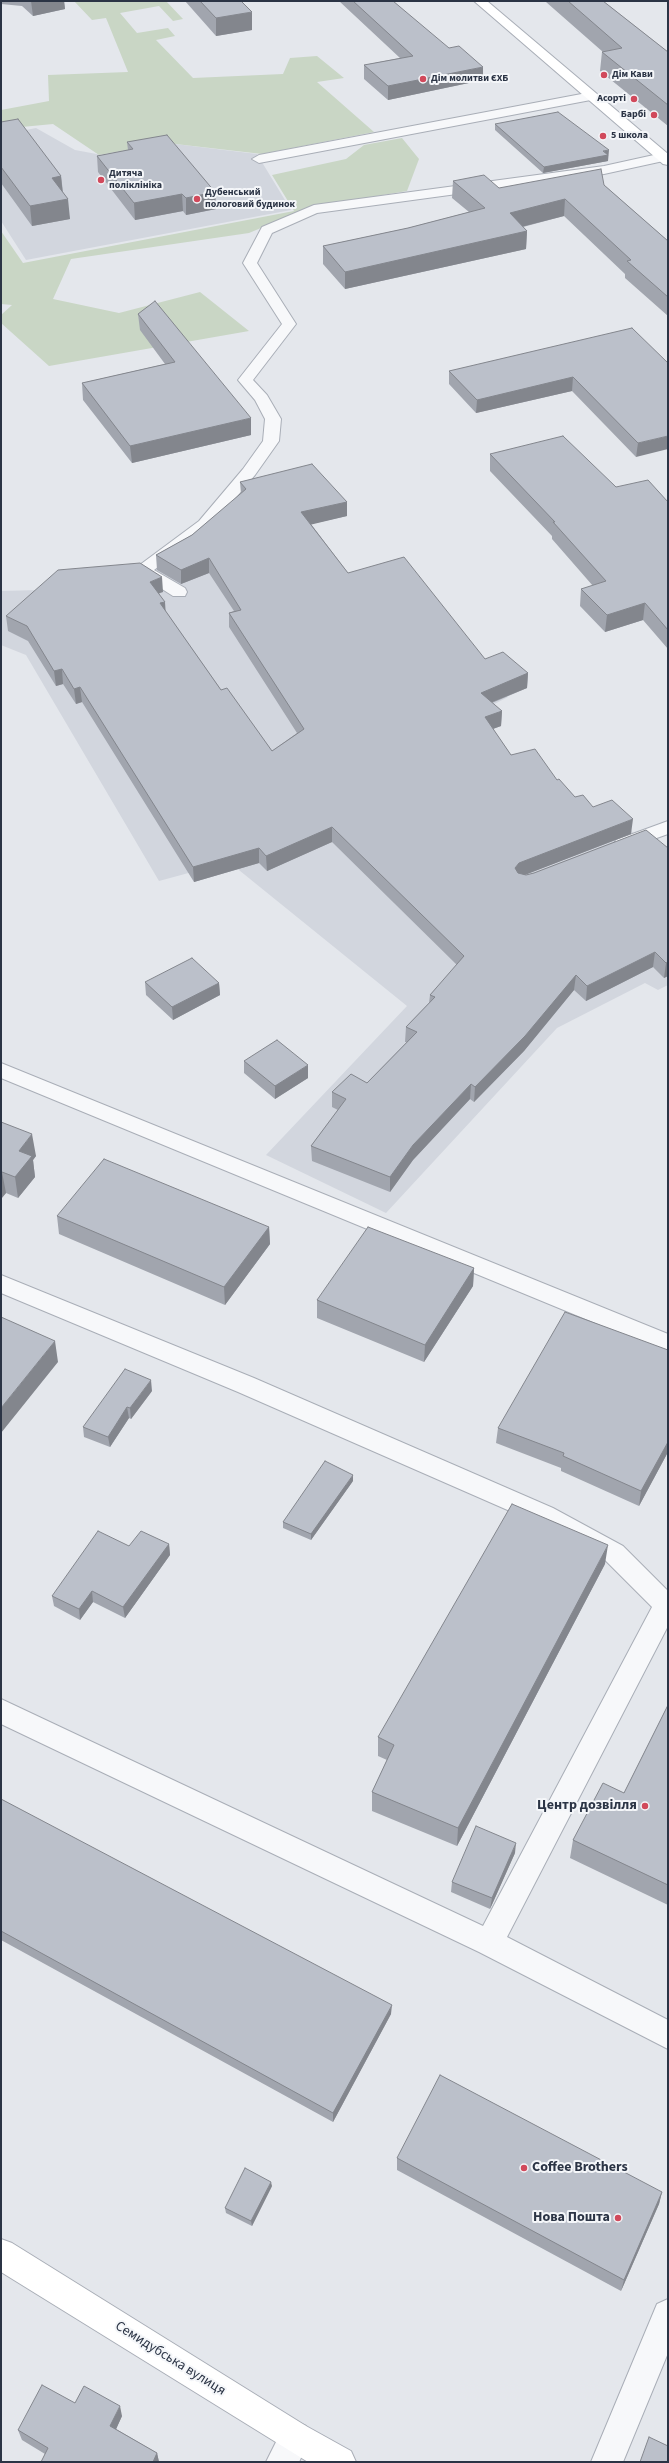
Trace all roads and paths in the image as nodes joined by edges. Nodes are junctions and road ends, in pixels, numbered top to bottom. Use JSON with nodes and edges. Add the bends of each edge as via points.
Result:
{"nodes":[{"id":1,"x":480,"y":1,"type":"edge"},
{"id":2,"x":592,"y":96,"type":"junction"},
{"id":3,"x":259,"y":159,"type":"dead end"},
{"id":4,"x":666,"y":159,"type":"edge"},
{"id":5,"x":178,"y":592,"type":"dead end"},
{"id":6,"x":668,"y":827,"type":"edge"},
{"id":7,"x":604,"y":852,"type":"edge"},
{"id":8,"x":1,"y":1070,"type":"edge"},
{"id":9,"x":1,"y":1284,"type":"edge"},
{"id":10,"x":668,"y":1344,"type":"edge"},
{"id":11,"x":1,"y":1711,"type":"edge"},
{"id":12,"x":489,"y":1943,"type":"junction"},
{"id":13,"x":668,"y":2035,"type":"edge"},
{"id":14,"x":1,"y":2254,"type":"edge"},
{"id":15,"x":668,"y":2315,"type":"edge"},
{"id":16,"x":288,"y":2449,"type":"edge"},
{"id":17,"x":340,"y":2462,"type":"edge"},
{"id":18,"x":607,"y":2462,"type":"edge"}],
"edges":[{"from":1,"to":2,"type":"main road"},
{"from":2,"to":3,"type":"street"},
{"from":2,"to":4,"type":"main road"},
{"from":4,"to":5,"type":"street","via":[[604,170],[314,209],[267,230],[250,263],[289,324],[245,380],[262,398],[272,419],[271,441],[249,472],[205,524],[143,570]]},
{"from":6,"to":7,"type":"street"},
{"from":8,"to":10,"type":"street"},
{"from":9,"to":12,"type":"street","via":[[246,1385],[544,1514],[614,1553],[666,1606]]},
{"from":11,"to":12,"type":"street"},
{"from":12,"to":13,"type":"street"},
{"from":14,"to":16,"type":"main road","name":"Семидубська вулиця"},
{"from":15,"to":18,"type":"street"},
{"from":16,"to":17,"type":"main road","name":"Семидубська вулиця"}]}
